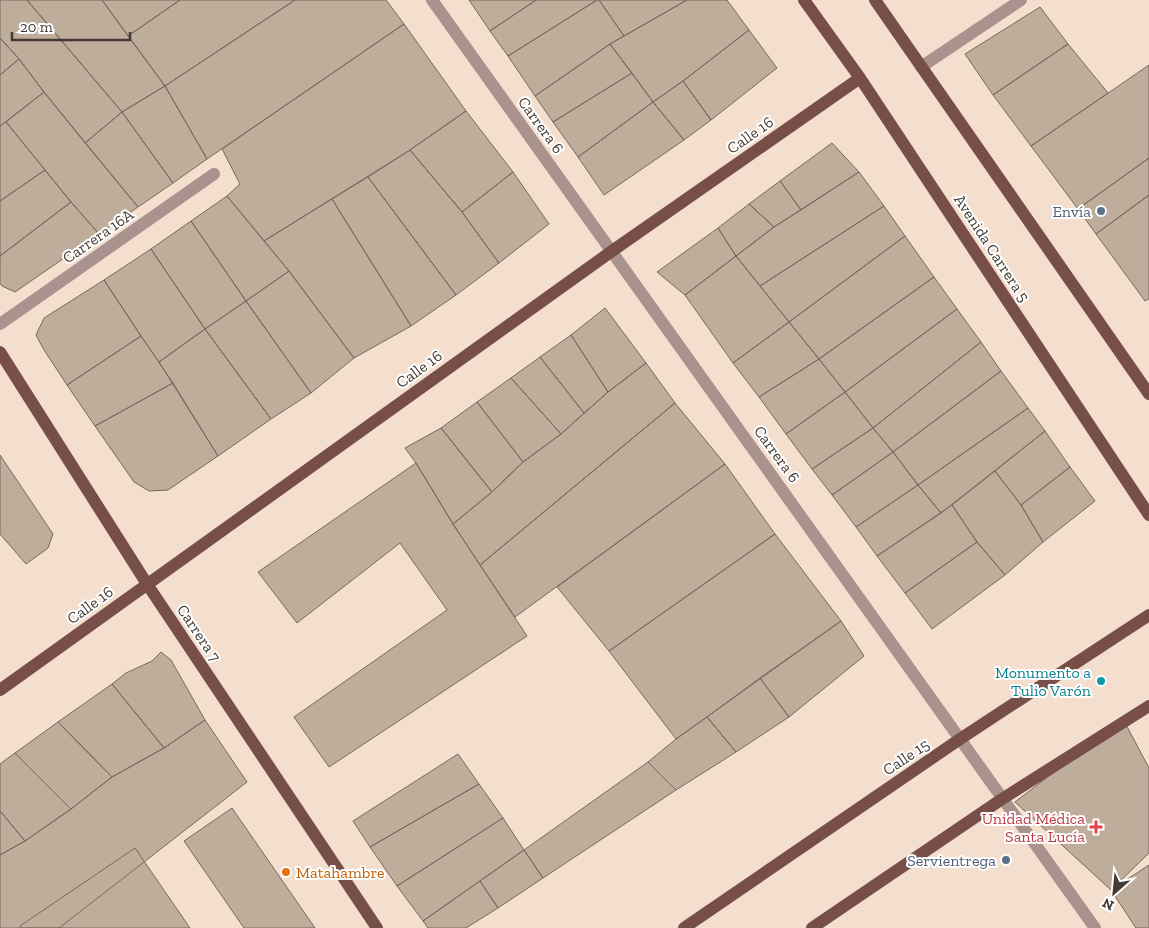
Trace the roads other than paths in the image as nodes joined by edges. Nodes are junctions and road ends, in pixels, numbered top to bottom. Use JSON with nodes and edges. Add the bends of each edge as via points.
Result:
{"nodes":[{"id":1,"x":432,"y":0,"type":"edge"},
{"id":2,"x":804,"y":0,"type":"edge"},
{"id":3,"x":875,"y":0,"type":"edge"},
{"id":4,"x":1021,"y":0,"type":"edge"},
{"id":5,"x":921,"y":67,"type":"junction"},
{"id":6,"x":860,"y":78,"type":"junction"},
{"id":7,"x":214,"y":174,"type":"dead end"},
{"id":8,"x":612,"y":251,"type":"junction"},
{"id":9,"x":0,"y":324,"type":"edge"},
{"id":10,"x":0,"y":352,"type":"edge"},
{"id":11,"x":1149,"y":394,"type":"edge"},
{"id":12,"x":1149,"y":515,"type":"edge"},
{"id":13,"x":147,"y":584,"type":"junction"},
{"id":14,"x":1149,"y":616,"type":"edge"},
{"id":15,"x":0,"y":690,"type":"edge"},
{"id":16,"x":1149,"y":706,"type":"edge"},
{"id":17,"x":960,"y":739,"type":"junction"},
{"id":18,"x":1002,"y":799,"type":"junction"},
{"id":19,"x":377,"y":928,"type":"edge"},
{"id":20,"x":684,"y":928,"type":"edge"},
{"id":21,"x":812,"y":928,"type":"edge"},
{"id":22,"x":1095,"y":928,"type":"edge"}],
"edges":[{"from":1,"to":8,"type":"street","name":"Carrera 6"},
{"from":2,"to":6,"type":"main road","name":"Avenida Carrera 5"},
{"from":3,"to":5,"type":"main road"},
{"from":4,"to":5,"type":"street"},
{"from":5,"to":11,"type":"main road"},
{"from":6,"to":8,"type":"main road","name":"Calle 16"},
{"from":6,"to":12,"type":"main road","name":"Avenida Carrera 5"},
{"from":7,"to":9,"type":"street","name":"Carrera 16A"},
{"from":8,"to":13,"type":"main road","name":"Calle 16"},
{"from":8,"to":17,"type":"street","name":"Carrera 6"},
{"from":10,"to":13,"type":"main road","name":"Carrera 7"},
{"from":13,"to":15,"type":"main road","name":"Calle 16"},
{"from":13,"to":19,"type":"main road","name":"Carrera 7"},
{"from":14,"to":17,"type":"main road","name":"Calle 15"},
{"from":16,"to":18,"type":"main road"},
{"from":17,"to":18,"type":"street","name":"Carrera 6"},
{"from":17,"to":20,"type":"main road","name":"Calle 15"},
{"from":18,"to":21,"type":"main road"},
{"from":18,"to":22,"type":"street","name":"Carrera 6"}]}
